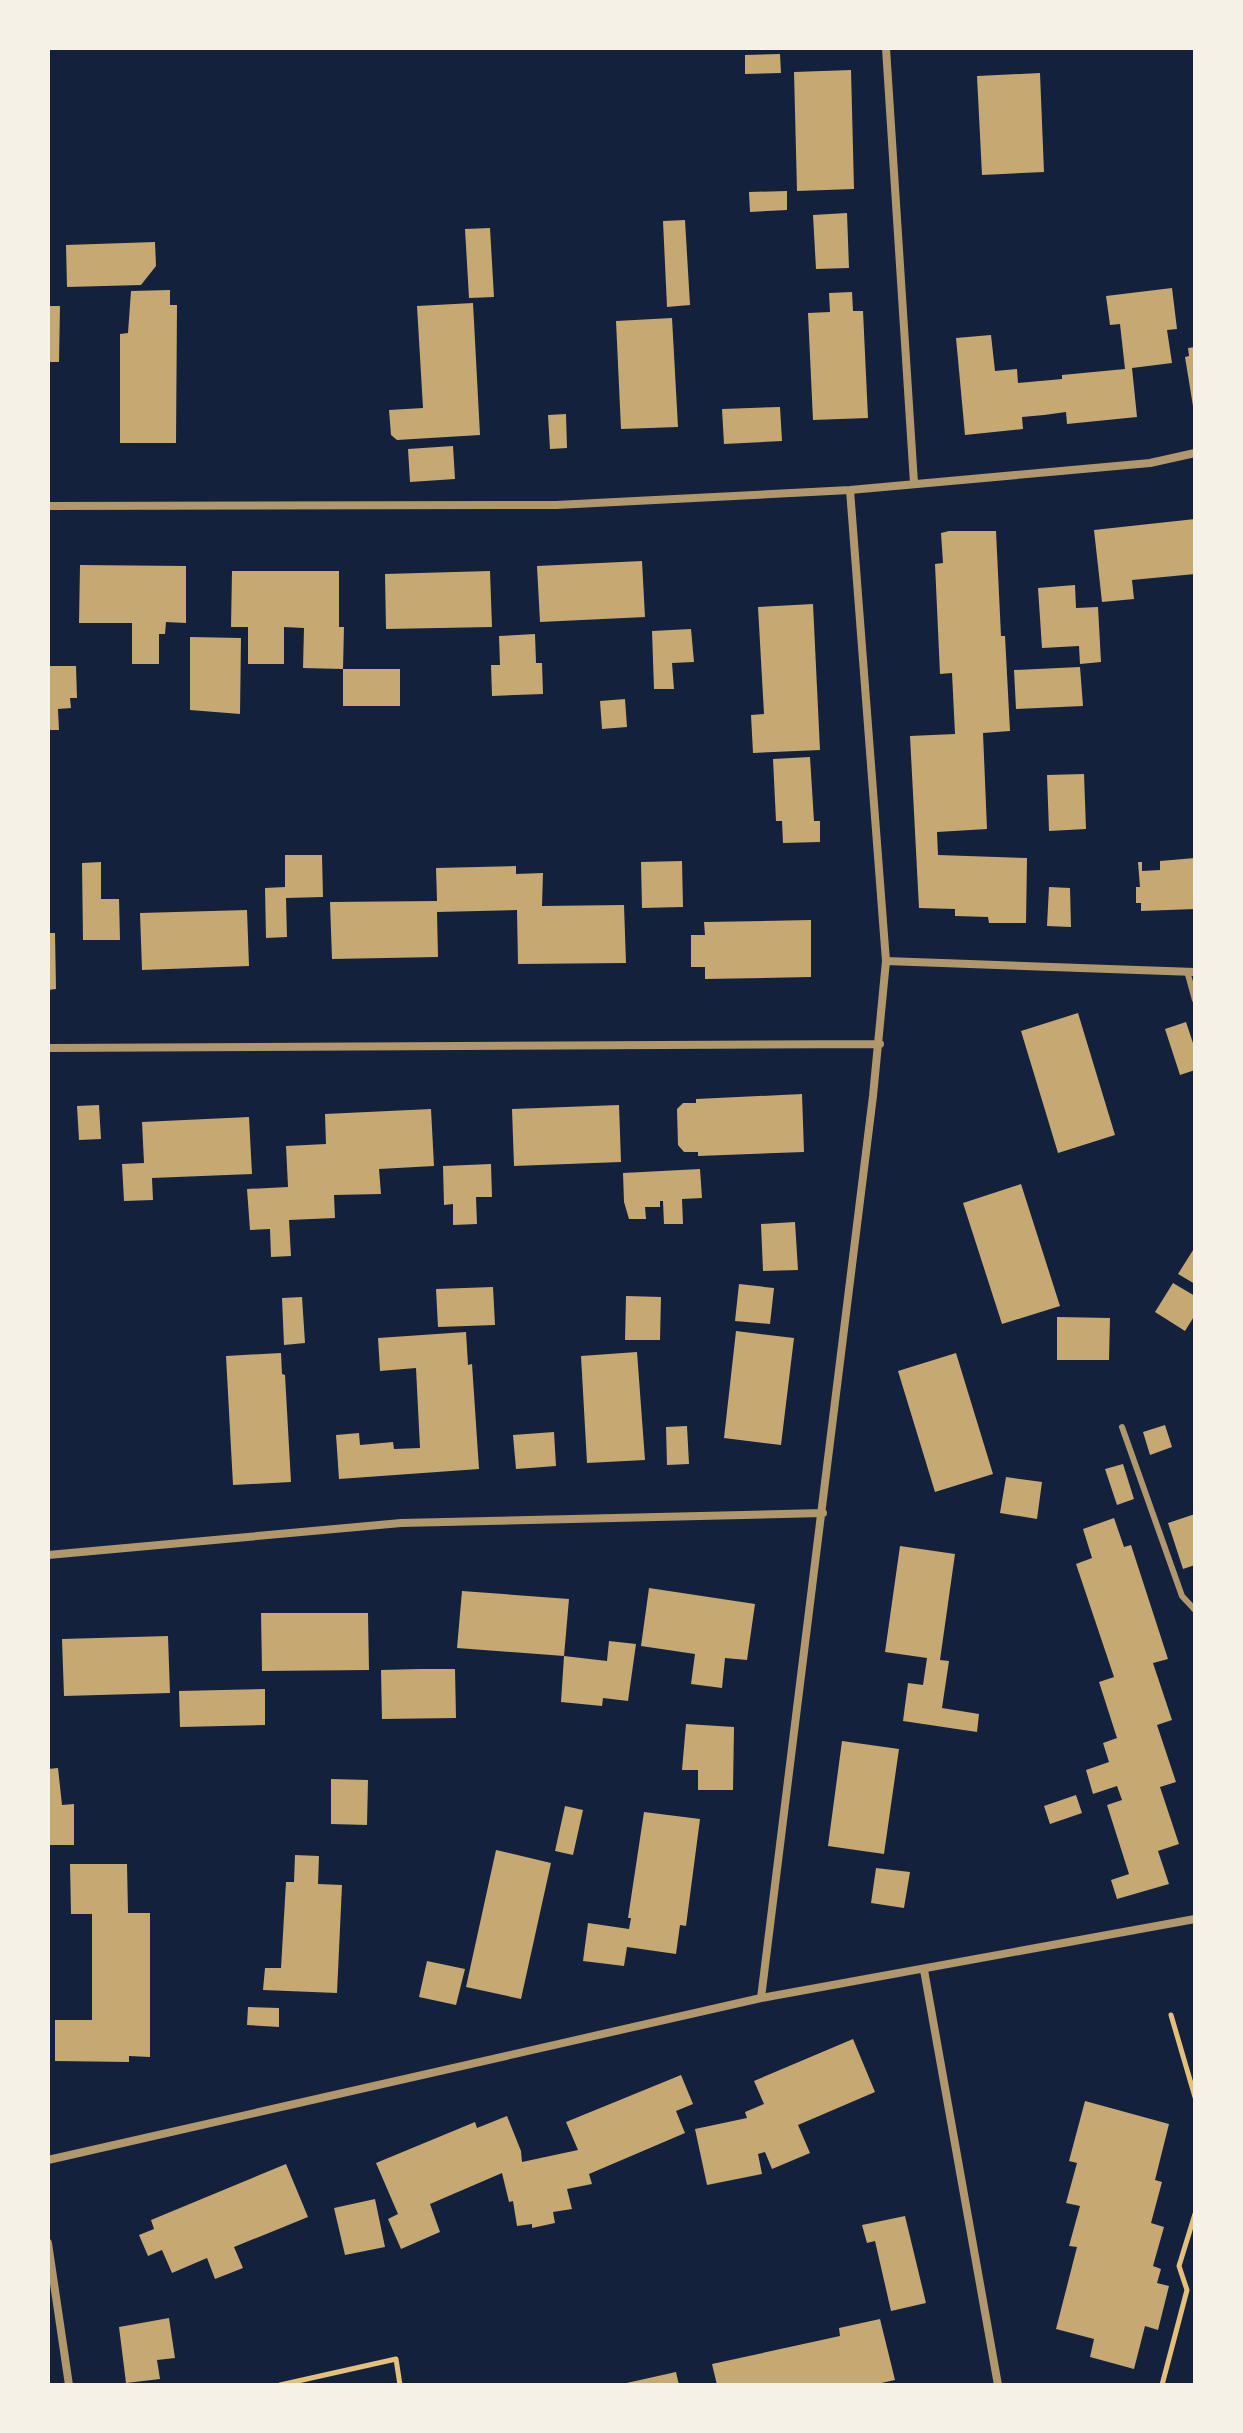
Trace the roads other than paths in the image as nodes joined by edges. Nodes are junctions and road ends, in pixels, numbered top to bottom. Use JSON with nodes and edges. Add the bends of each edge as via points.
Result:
{"nodes":[{"id":1,"x":886,"y":48,"type":"edge"},
{"id":2,"x":1195,"y":453,"type":"edge"},
{"id":3,"x":914,"y":483,"type":"junction"},
{"id":4,"x":850,"y":490,"type":"junction"},
{"id":5,"x":48,"y":506,"type":"edge"},
{"id":6,"x":886,"y":961,"type":"junction"},
{"id":7,"x":1191,"y":971,"type":"edge"},
{"id":8,"x":1195,"y":1000,"type":"edge"},
{"id":9,"x":880,"y":1044,"type":"junction"},
{"id":10,"x":48,"y":1048,"type":"edge"},
{"id":11,"x":1122,"y":1427,"type":"dead end"},
{"id":12,"x":823,"y":1513,"type":"junction"},
{"id":13,"x":48,"y":1555,"type":"edge"},
{"id":14,"x":1195,"y":1610,"type":"edge"},
{"id":15,"x":1195,"y":1919,"type":"edge"},
{"id":16,"x":924,"y":1970,"type":"junction"},
{"id":17,"x":761,"y":1998,"type":"junction"},
{"id":18,"x":48,"y":2160,"type":"edge"},
{"id":19,"x":48,"y":2243,"type":"edge"},
{"id":20,"x":69,"y":2385,"type":"edge"},
{"id":21,"x":998,"y":2385,"type":"edge"}],
"edges":[{"from":1,"to":3,"type":"street"},
{"from":2,"to":3,"type":"street","via":[[1150,463]]},
{"from":3,"to":4,"type":"street"},
{"from":4,"to":5,"type":"street","via":[[556,505]]},
{"from":4,"to":6,"type":"street"},
{"from":6,"to":7,"type":"street"},
{"from":6,"to":9,"type":"street"},
{"from":7,"to":8,"type":"lane"},
{"from":9,"to":10,"type":"street"},
{"from":9,"to":12,"type":"street"},
{"from":11,"to":14,"type":"lane","via":[[1182,1596]]},
{"from":12,"to":13,"type":"street","via":[[401,1523]]},
{"from":12,"to":17,"type":"street"},
{"from":15,"to":16,"type":"street"},
{"from":16,"to":17,"type":"street"},
{"from":16,"to":21,"type":"street"},
{"from":17,"to":18,"type":"street"},
{"from":19,"to":20,"type":"street"}]}
